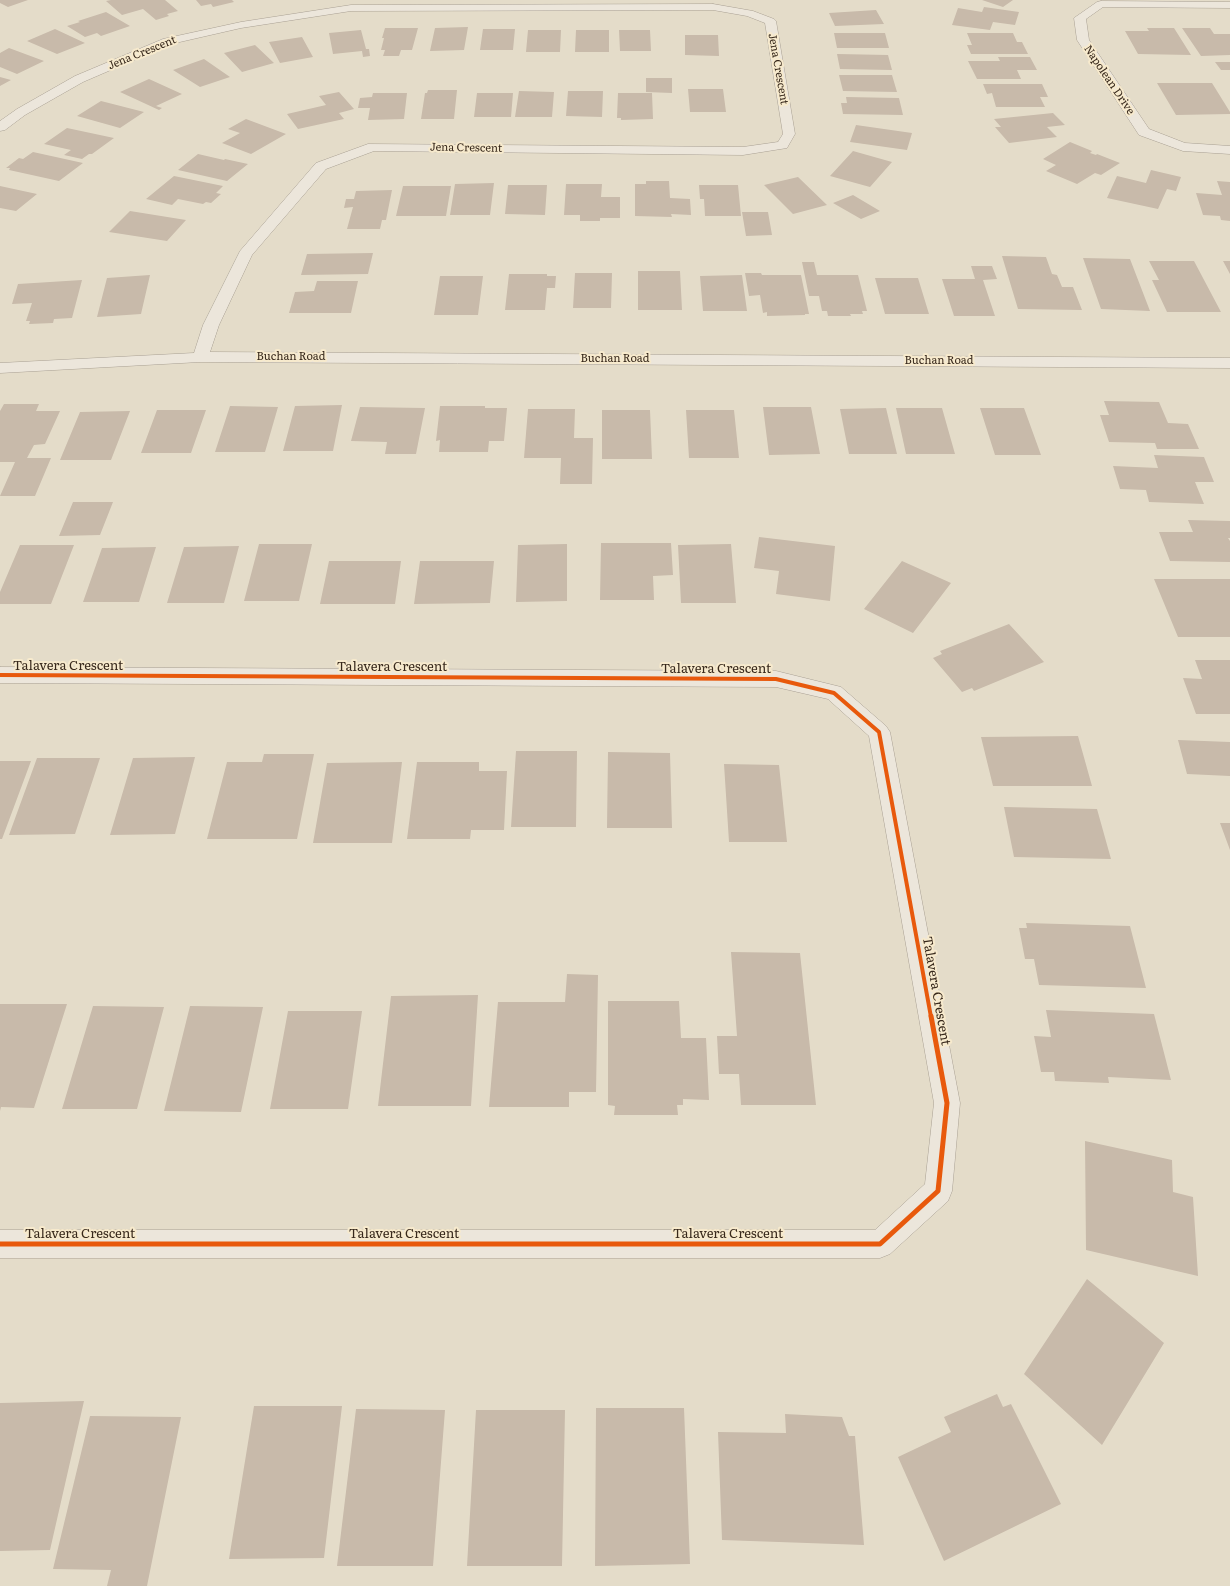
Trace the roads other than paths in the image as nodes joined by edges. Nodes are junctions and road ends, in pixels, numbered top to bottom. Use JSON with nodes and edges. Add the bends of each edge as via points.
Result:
{"nodes":[{"id":1,"x":1230,"y":5,"type":"edge"},
{"id":2,"x":0,"y":127,"type":"edge"},
{"id":3,"x":1230,"y":150,"type":"edge"},
{"id":4,"x":200,"y":357,"type":"junction"},
{"id":5,"x":1230,"y":363,"type":"edge"},
{"id":6,"x":0,"y":368,"type":"edge"},
{"id":7,"x":0,"y":675,"type":"edge"},
{"id":8,"x":0,"y":1244,"type":"edge"}],
"edges":[{"from":1,"to":3,"type":"street","name":"Napolean Drive","via":[[1101,4],[1080,18],[1083,40],[1144,132],[1183,147]]},
{"from":2,"to":4,"type":"street","name":"Jena Crescent","via":[[79,79],[167,40],[241,25],[351,8],[713,7],[749,13],[770,21],[790,134],[782,145],[743,151],[373,147],[321,166],[245,254],[211,325]]},
{"from":4,"to":5,"type":"street","name":"Buchan Road"},
{"from":4,"to":6,"type":"street","name":"Buchan Road"},
{"from":7,"to":8,"type":"street","name":"Talavera Crescent","via":[[776,679],[834,693],[879,732],[947,1103],[938,1191],[880,1244]]}]}
